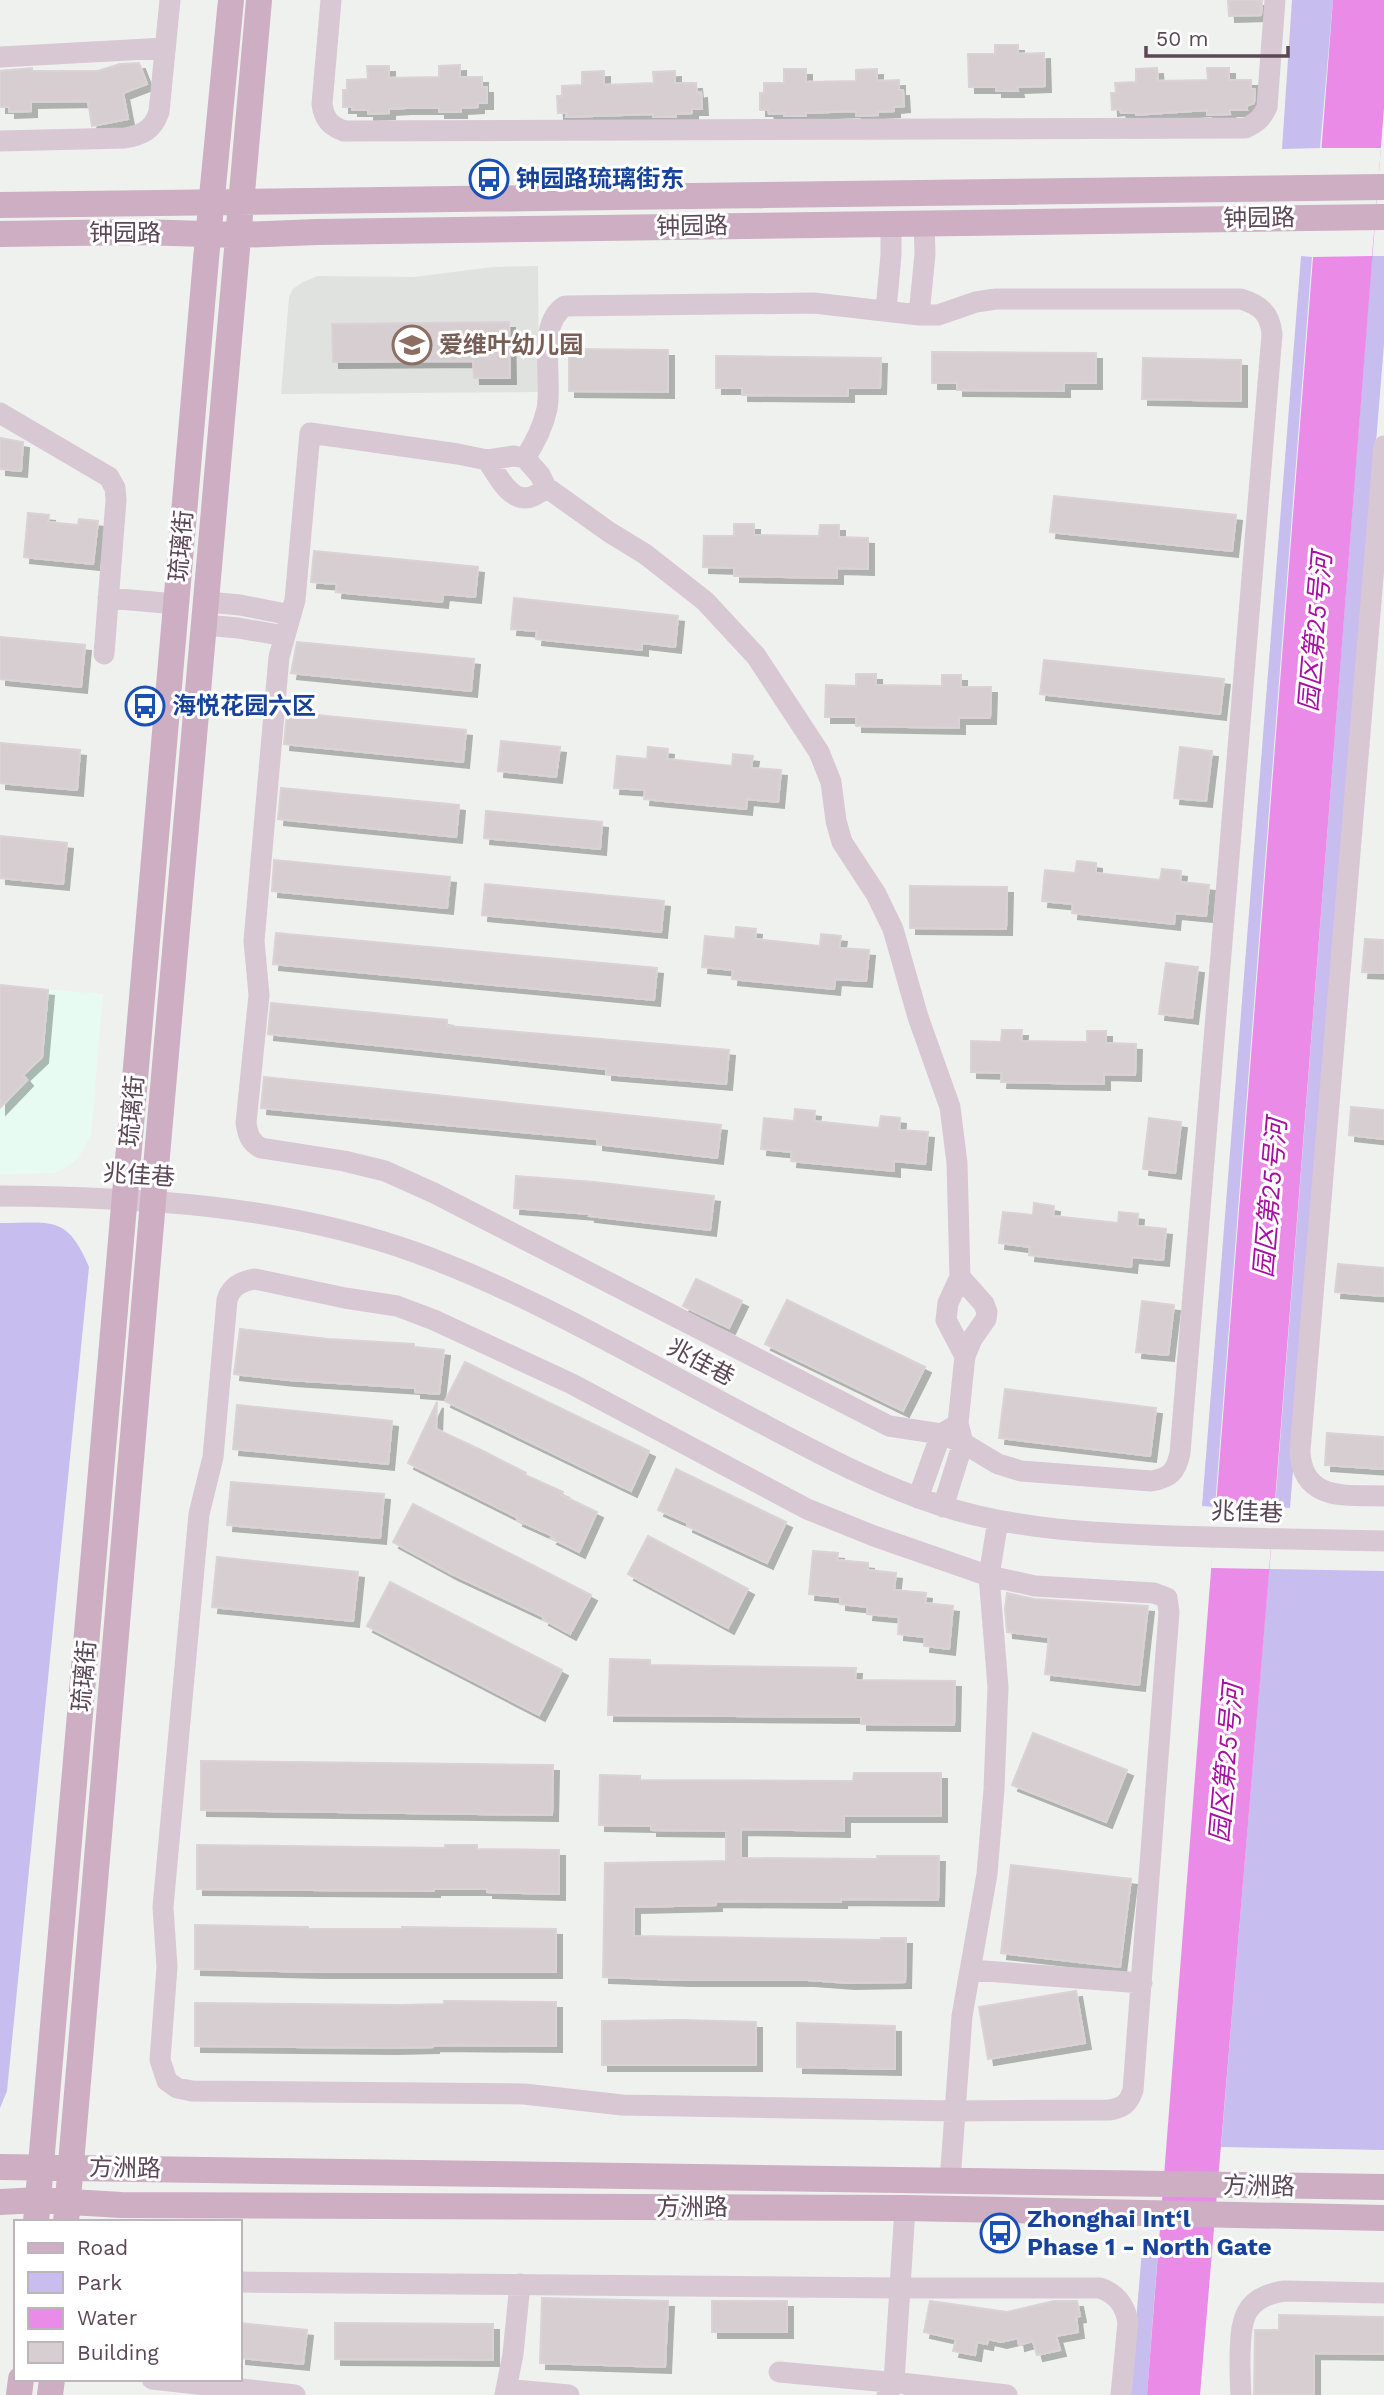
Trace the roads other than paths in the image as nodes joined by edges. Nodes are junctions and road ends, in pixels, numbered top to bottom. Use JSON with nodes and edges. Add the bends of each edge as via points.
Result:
{"nodes":[{"id":1,"x":170,"y":0,"type":"edge"},
{"id":2,"x":231,"y":0,"type":"edge"},
{"id":3,"x":260,"y":0,"type":"edge"},
{"id":4,"x":331,"y":0,"type":"edge"},
{"id":5,"x":1275,"y":0,"type":"edge"},
{"id":6,"x":165,"y":48,"type":"junction"},
{"id":7,"x":0,"y":57,"type":"edge"},
{"id":8,"x":0,"y":141,"type":"edge"},
{"id":9,"x":1381,"y":187,"type":"edge"},
{"id":10,"x":242,"y":201,"type":"junction"},
{"id":11,"x":211,"y":203,"type":"junction"},
{"id":12,"x":0,"y":205,"type":"edge"},
{"id":13,"x":1380,"y":217,"type":"edge"},
{"id":14,"x":924,"y":223,"type":"junction"},
{"id":15,"x":891,"y":224,"type":"junction"},
{"id":16,"x":0,"y":234,"type":"edge"},
{"id":17,"x":208,"y":235,"type":"junction"},
{"id":18,"x":239,"y":235,"type":"junction"},
{"id":19,"x":886,"y":310,"type":"junction"},
{"id":20,"x":919,"y":315,"type":"junction"},
{"id":21,"x":0,"y":413,"type":"edge"},
{"id":22,"x":1384,"y":446,"type":"edge"},
{"id":23,"x":525,"y":458,"type":"junction"},
{"id":24,"x":487,"y":460,"type":"junction"},
{"id":25,"x":546,"y":487,"type":"junction"},
{"id":26,"x":108,"y":606,"type":"junction"},
{"id":27,"x":176,"y":611,"type":"junction"},
{"id":28,"x":206,"y":614,"type":"junction"},
{"id":29,"x":288,"y":626,"type":"junction"},
{"id":30,"x":104,"y":654,"type":"dead end"},
{"id":31,"x":0,"y":1196,"type":"edge"},
{"id":32,"x":124,"y":1199,"type":"junction"},
{"id":33,"x":153,"y":1201,"type":"junction"},
{"id":34,"x":960,"y":1277,"type":"junction"},
{"id":35,"x":965,"y":1356,"type":"junction"},
{"id":36,"x":954,"y":1433,"type":"junction"},
{"id":37,"x":1384,"y":1496,"type":"edge"},
{"id":38,"x":918,"y":1498,"type":"junction"},
{"id":39,"x":943,"y":1507,"type":"junction"},
{"id":40,"x":998,"y":1520,"type":"junction"},
{"id":41,"x":1384,"y":1541,"type":"edge"},
{"id":42,"x":989,"y":1576,"type":"junction"},
{"id":43,"x":971,"y":1970,"type":"junction"},
{"id":44,"x":1142,"y":1983,"type":"junction"},
{"id":45,"x":955,"y":2111,"type":"junction"},
{"id":46,"x":0,"y":2167,"type":"edge"},
{"id":47,"x":41,"y":2167,"type":"junction"},
{"id":48,"x":72,"y":2167,"type":"junction"},
{"id":49,"x":950,"y":2181,"type":"junction"},
{"id":50,"x":1384,"y":2187,"type":"edge"},
{"id":51,"x":0,"y":2203,"type":"edge"},
{"id":52,"x":905,"y":2208,"type":"junction"},
{"id":53,"x":37,"y":2211,"type":"edge"},
{"id":54,"x":67,"y":2212,"type":"edge"},
{"id":55,"x":1384,"y":2218,"type":"edge"},
{"id":56,"x":242,"y":2282,"type":"edge"},
{"id":57,"x":520,"y":2284,"type":"junction"},
{"id":58,"x":898,"y":2288,"type":"junction"},
{"id":59,"x":1384,"y":2293,"type":"edge"},
{"id":60,"x":779,"y":2372,"type":"dead end"},
{"id":61,"x":170,"y":2381,"type":"edge"},
{"id":62,"x":902,"y":2389,"type":"edge"},
{"id":63,"x":505,"y":2392,"type":"edge"},
{"id":64,"x":295,"y":2395,"type":"edge"},
{"id":65,"x":569,"y":2395,"type":"edge"},
{"id":66,"x":1007,"y":2395,"type":"edge"},
{"id":67,"x":1121,"y":2395,"type":"edge"},
{"id":68,"x":1241,"y":2395,"type":"edge"}],
"edges":[{"from":1,"to":6,"type":"street"},
{"from":2,"to":11,"type":"main road","name":"琉璃街"},
{"from":3,"to":10,"type":"main road","name":"琉璃街"},
{"from":4,"to":5,"type":"street","via":[[322,104],[327,120],[344,131],[1245,128],[1255,124],[1267,107]]},
{"from":6,"to":7,"type":"street"},
{"from":6,"to":8,"type":"street","via":[[159,112],[149,130],[125,138]]},
{"from":9,"to":10,"type":"main road","name":"钟园路"},
{"from":10,"to":11,"type":"main road","name":"钟园路"},
{"from":10,"to":18,"type":"main road","name":"琉璃街"},
{"from":11,"to":12,"type":"main road","name":"钟园路"},
{"from":11,"to":17,"type":"main road","name":"琉璃街"},
{"from":13,"to":14,"type":"main road","name":"钟园路"},
{"from":14,"to":15,"type":"main road","name":"钟园路"},
{"from":14,"to":20,"type":"street"},
{"from":15,"to":18,"type":"main road","name":"钟园路"},
{"from":15,"to":19,"type":"street"},
{"from":16,"to":17,"type":"main road","name":"钟园路"},
{"from":17,"to":18,"type":"main road","name":"钟园路"},
{"from":17,"to":27,"type":"main road","name":"琉璃街"},
{"from":18,"to":28,"type":"main road","name":"琉璃街"},
{"from":19,"to":20,"type":"street"},
{"from":19,"to":23,"type":"street","via":[[814,303],[565,306],[557,311],[548,332],[547,407]]},
{"from":20,"to":36,"type":"street","via":[[938,315],[996,299],[1241,299],[1261,307],[1272,334],[1178,1465],[1165,1479],[1151,1481],[1021,1471],[998,1464]]},
{"from":21,"to":26,"type":"street","via":[[109,477],[117,500]]},
{"from":22,"to":37,"type":"street","via":[[1300,1451],[1304,1473],[1322,1490],[1336,1495]]},
{"from":23,"to":24,"type":"street"},
{"from":23,"to":25,"type":"street"},
{"from":24,"to":25,"type":"street","via":[[508,492],[531,496]]},
{"from":24,"to":29,"type":"street","via":[[310,433],[295,600]]},
{"from":25,"to":34,"type":"street","via":[[705,601],[756,656],[820,752],[831,782],[842,842],[893,929],[950,1107],[957,1163]]},
{"from":26,"to":27,"type":"street"},
{"from":26,"to":30,"type":"street"},
{"from":27,"to":32,"type":"main road","name":"琉璃街"},
{"from":28,"to":29,"type":"street","via":[[239,628]]},
{"from":28,"to":33,"type":"main road","name":"琉璃街"},
{"from":29,"to":36,"type":"street","via":[[279,657],[254,941],[259,995],[246,1123],[253,1143],[385,1171],[889,1426]]},
{"from":31,"to":32,"type":"street","name":"兆佳巷"},
{"from":32,"to":33,"type":"street","name":"兆佳巷"},
{"from":32,"to":47,"type":"main road","name":"琉璃街"},
{"from":33,"to":38,"type":"street","name":"兆佳巷","via":[[251,1212],[416,1253],[565,1321],[835,1462]]},
{"from":33,"to":48,"type":"main road","name":"琉璃街"},
{"from":34,"to":35,"type":"street","via":[[946,1320]]},
{"from":34,"to":35,"type":"street","via":[[987,1312]]},
{"from":35,"to":36,"type":"street"},
{"from":36,"to":38,"type":"street"},
{"from":36,"to":39,"type":"street"},
{"from":38,"to":39,"type":"street","name":"兆佳巷"},
{"from":39,"to":40,"type":"street","name":"兆佳巷"},
{"from":40,"to":41,"type":"street","name":"兆佳巷","via":[[1069,1531]]},
{"from":40,"to":42,"type":"street"},
{"from":42,"to":43,"type":"street","via":[[998,1687],[995,1789]]},
{"from":42,"to":44,"type":"street","via":[[1035,1586],[1154,1593],[1169,1603]]},
{"from":42,"to":45,"type":"street","via":[[807,1509],[572,1384],[397,1306],[267,1280],[245,1281],[229,1293],[213,1457],[199,1514],[163,1907],[167,1967],[159,2060],[167,2081],[192,2091],[524,2094],[622,2105]]},
{"from":43,"to":44,"type":"street"},
{"from":43,"to":45,"type":"street","via":[[958,2049]]},
{"from":44,"to":45,"type":"street","via":[[1133,2091],[1120,2108]]},
{"from":45,"to":49,"type":"street"},
{"from":46,"to":47,"type":"main road","name":"方洲路"},
{"from":47,"to":48,"type":"main road","name":"方洲路"},
{"from":47,"to":53,"type":"main road","name":"琉璃街"},
{"from":48,"to":49,"type":"main road","name":"方洲路"},
{"from":48,"to":54,"type":"main road","name":"琉璃街"},
{"from":49,"to":50,"type":"main road","name":"方洲路"},
{"from":51,"to":53,"type":"main road","name":"方洲路"},
{"from":52,"to":54,"type":"main road","name":"方洲路","via":[[135,2205]]},
{"from":52,"to":55,"type":"main road","name":"方洲路"},
{"from":52,"to":58,"type":"street"},
{"from":53,"to":54,"type":"main road","name":"方洲路"},
{"from":56,"to":57,"type":"street"},
{"from":57,"to":58,"type":"street"},
{"from":57,"to":63,"type":"street"},
{"from":58,"to":62,"type":"street"},
{"from":58,"to":67,"type":"street","via":[[1109,2291],[1122,2303],[1128,2322]]},
{"from":59,"to":68,"type":"street","via":[[1284,2291],[1255,2301],[1242,2322]]},
{"from":60,"to":62,"type":"street"},
{"from":61,"to":64,"type":"street"},
{"from":62,"to":66,"type":"street"},
{"from":63,"to":65,"type":"street"}]}
